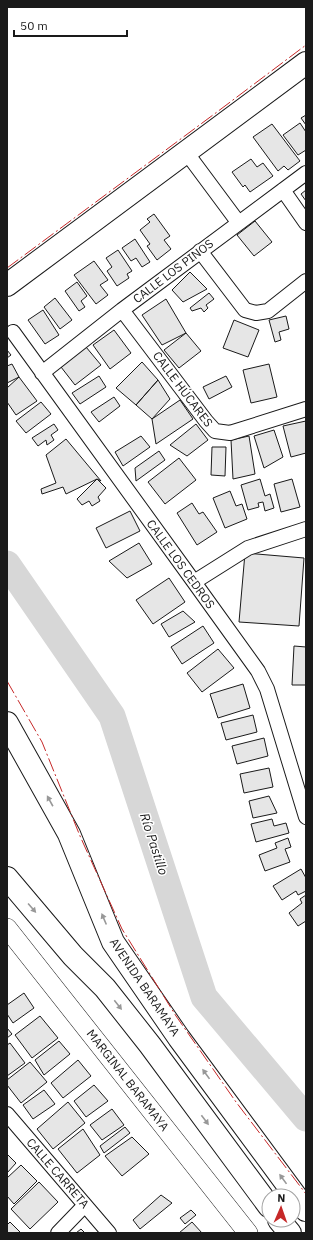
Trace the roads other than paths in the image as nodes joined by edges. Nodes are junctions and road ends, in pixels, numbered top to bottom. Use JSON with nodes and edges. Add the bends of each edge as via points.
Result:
{"nodes":[{"id":1,"x":306,"y":63,"type":"edge"},
{"id":2,"x":186,"y":152,"type":"junction"},
{"id":3,"x":306,"y":173,"type":"edge"},
{"id":4,"x":283,"y":190,"type":"junction"},
{"id":5,"x":238,"y":222,"type":"junction"},
{"id":6,"x":306,"y":223,"type":"edge"},
{"id":7,"x":200,"y":251,"type":"junction"},
{"id":8,"x":306,"y":281,"type":"edge"},
{"id":9,"x":7,"y":285,"type":"edge"},
{"id":10,"x":122,"y":310,"type":"junction"},
{"id":11,"x":13,"y":332,"type":"dead end"},
{"id":12,"x":42,"y":372,"type":"junction"},
{"id":13,"x":306,"y":409,"type":"edge"},
{"id":14,"x":306,"y":529,"type":"edge"},
{"id":15,"x":194,"y":582,"type":"junction"},
{"id":16,"x":7,"y":723,"type":"edge"},
{"id":17,"x":306,"y":817,"type":"edge"},
{"id":18,"x":7,"y":878,"type":"edge"},
{"id":19,"x":10,"y":936,"type":"edge"},
{"id":20,"x":7,"y":1114,"type":"edge"},
{"id":21,"x":261,"y":1195,"type":"edge"},
{"id":22,"x":85,"y":1205,"type":"junction"},
{"id":23,"x":306,"y":1210,"type":"edge"},
{"id":24,"x":58,"y":1233,"type":"edge"},
{"id":25,"x":109,"y":1233,"type":"edge"},
{"id":26,"x":248,"y":1233,"type":"edge"}],
"edges":[{"from":1,"to":2,"type":"highway"},
{"from":2,"to":5,"type":"street"},
{"from":2,"to":9,"type":"highway"},
{"from":3,"to":4,"type":"street","name":"CALLE LOS PINOS"},
{"from":4,"to":5,"type":"street","name":"CALLE LOS PINOS"},
{"from":4,"to":6,"type":"street"},
{"from":5,"to":7,"type":"street","name":"CALLE LOS PINOS"},
{"from":7,"to":8,"type":"street","via":[[245,310],[256,313],[268,311]]},
{"from":7,"to":10,"type":"street","name":"CALLE LOS PINOS"},
{"from":10,"to":12,"type":"street","name":"CALLE LOS PINOS"},
{"from":10,"to":13,"type":"street","name":"CALLE HÚCARES","via":[[215,431],[230,433]]},
{"from":11,"to":12,"type":"street","name":"CALLE LOS CEDROS"},
{"from":12,"to":15,"type":"street","name":"CALLE LOS CEDROS"},
{"from":14,"to":15,"type":"street","via":[[248,548]]},
{"from":15,"to":17,"type":"street","name":"CALLE LOS CEDROS","via":[[258,671],[267,689]]},
{"from":23,"to":16,"type":"highway","name":"AVENIDA BARAMAYA","one_way":true,"via":[[179,1038],[113,942],[69,834]]},
{"from":18,"to":21,"type":"highway","one_way":true,"via":[[73,956],[105,988]]},
{"from":19,"to":26,"type":"street","name":"MARGINAL BARAMAYA"},
{"from":20,"to":22,"type":"street","name":"CALLE CARRETA"},
{"from":22,"to":24,"type":"street"},
{"from":22,"to":25,"type":"street","name":"CALLE CARRETA"}]}
